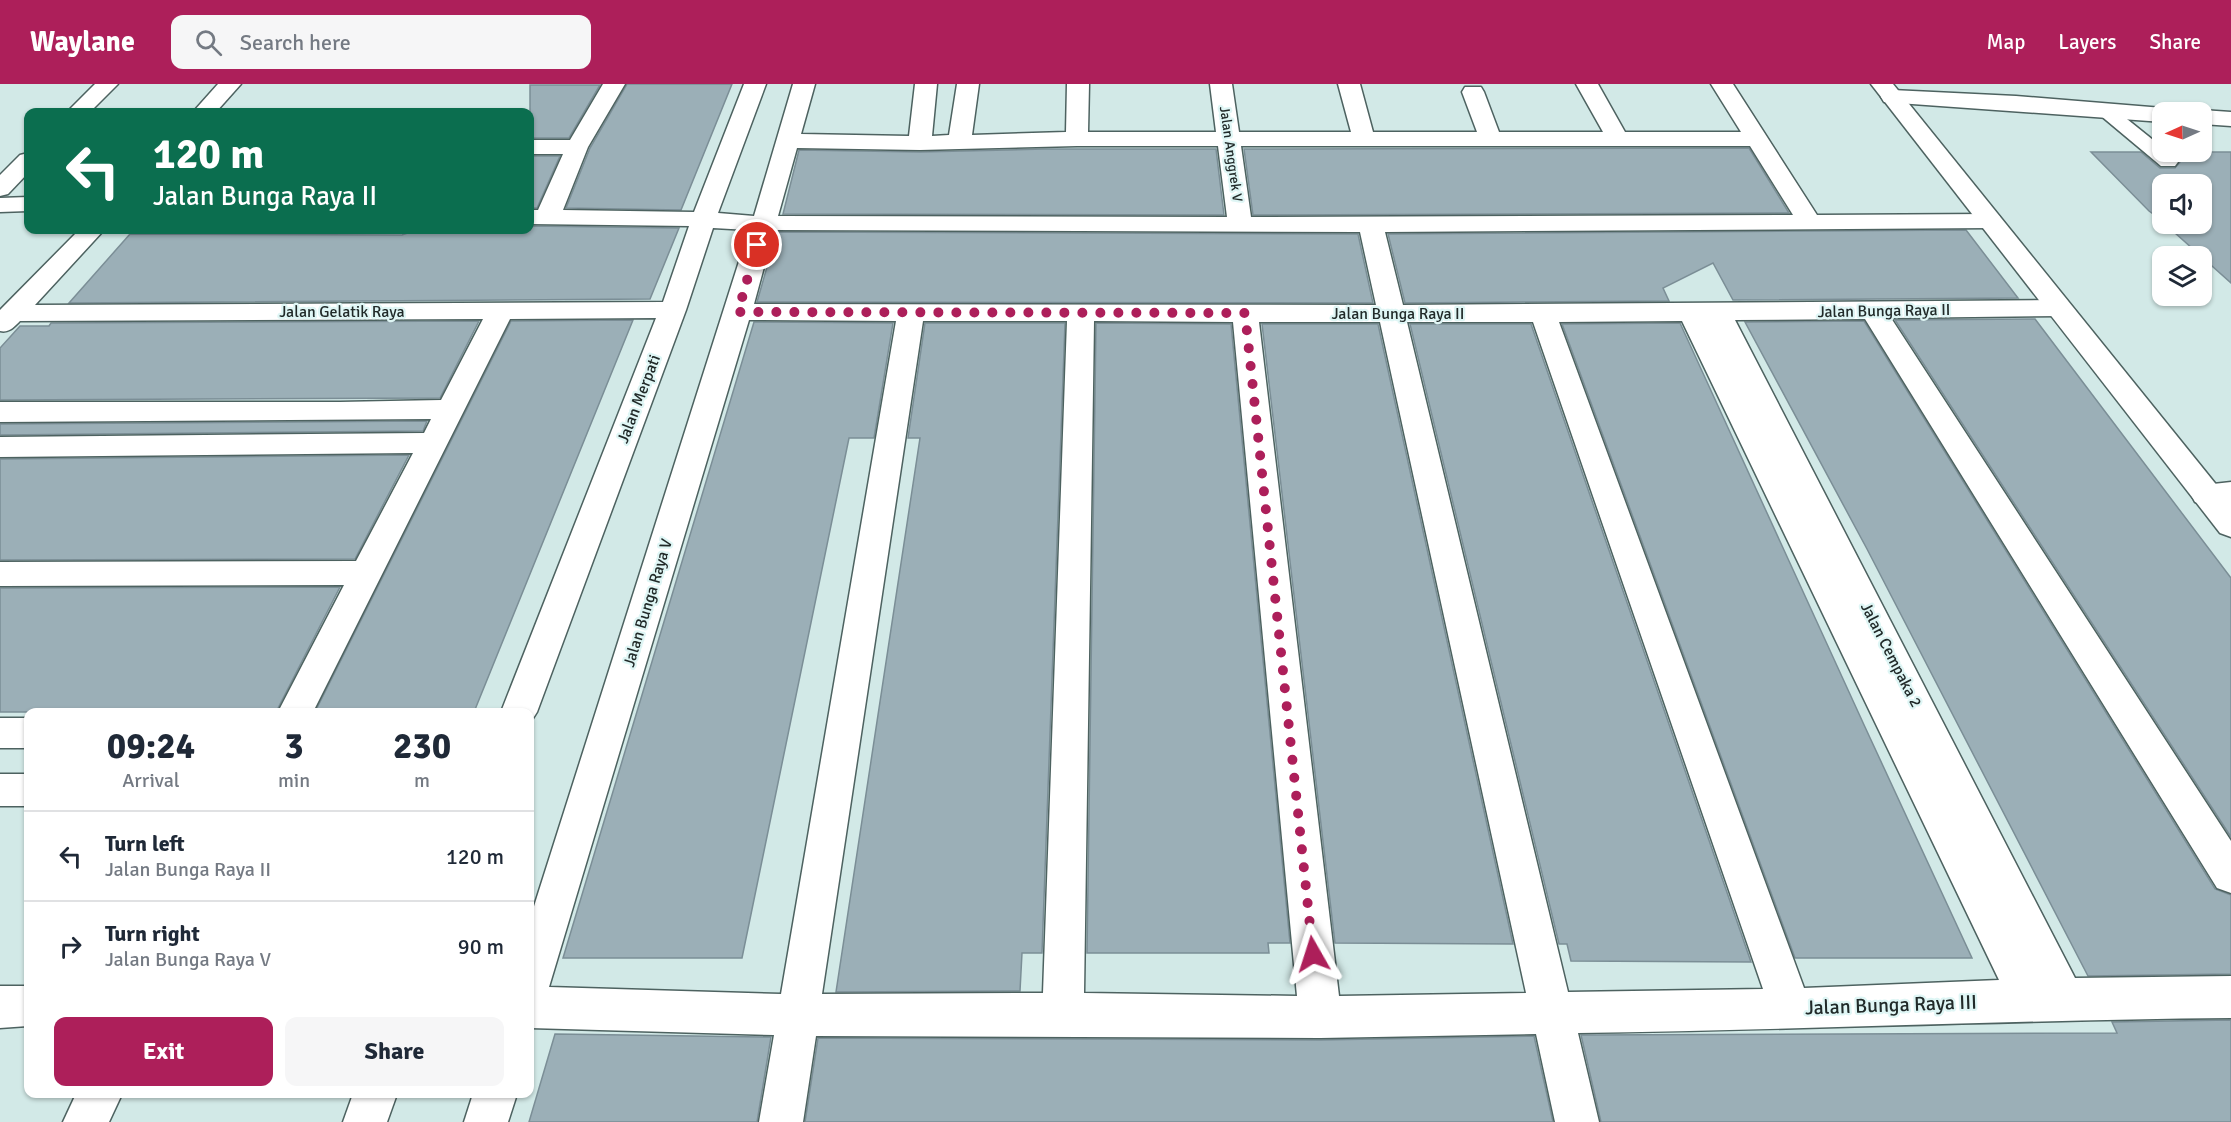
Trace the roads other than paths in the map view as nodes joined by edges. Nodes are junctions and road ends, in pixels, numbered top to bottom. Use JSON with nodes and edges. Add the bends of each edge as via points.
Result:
{"nodes":[{"id":1,"x":107,"y":84,"type":"edge"},
{"id":2,"x":230,"y":84,"type":"edge"},
{"id":3,"x":614,"y":84,"type":"edge"},
{"id":4,"x":755,"y":84,"type":"edge"},
{"id":5,"x":804,"y":84,"type":"edge"},
{"id":6,"x":926,"y":84,"type":"edge"},
{"id":7,"x":969,"y":84,"type":"edge"},
{"id":8,"x":1078,"y":84,"type":"edge"},
{"id":9,"x":1221,"y":84,"type":"edge"},
{"id":10,"x":1349,"y":84,"type":"edge"},
{"id":11,"x":1587,"y":84,"type":"edge"},
{"id":12,"x":1722,"y":84,"type":"edge"},
{"id":13,"x":1887,"y":91,"type":"edge"},
{"id":14,"x":1473,"y":92,"type":"dead end"},
{"id":15,"x":82,"y":108,"type":"edge"},
{"id":16,"x":208,"y":108,"type":"edge"},
{"id":17,"x":2106,"y":111,"type":"junction"},
{"id":18,"x":2152,"y":114,"type":"edge"},
{"id":19,"x":2212,"y":118,"type":"edge"},
{"id":20,"x":2231,"y":119,"type":"edge"},
{"id":21,"x":1077,"y":139,"type":"junction"},
{"id":22,"x":1618,"y":139,"type":"junction"},
{"id":23,"x":1759,"y":139,"type":"junction"},
{"id":24,"x":1230,"y":140,"type":"junction"},
{"id":25,"x":1364,"y":140,"type":"junction"},
{"id":26,"x":1491,"y":140,"type":"junction"},
{"id":27,"x":788,"y":141,"type":"junction"},
{"id":28,"x":960,"y":141,"type":"junction"},
{"id":29,"x":920,"y":143,"type":"junction"},
{"id":30,"x":534,"y":147,"type":"edge"},
{"id":31,"x":577,"y":147,"type":"junction"},
{"id":32,"x":2152,"y":149,"type":"edge"},
{"id":33,"x":24,"y":164,"type":"edge"},
{"id":34,"x":0,"y":189,"type":"edge"},
{"id":35,"x":24,"y":204,"type":"edge"},
{"id":36,"x":0,"y":205,"type":"edge"},
{"id":37,"x":539,"y":217,"type":"edge"},
{"id":38,"x":703,"y":220,"type":"junction"},
{"id":39,"x":1990,"y":221,"type":"junction"},
{"id":40,"x":763,"y":223,"type":"junction"},
{"id":41,"x":1810,"y":223,"type":"junction"},
{"id":42,"x":1240,"y":224,"type":"junction"},
{"id":43,"x":1371,"y":225,"type":"junction"},
{"id":44,"x":88,"y":234,"type":"edge"},
{"id":45,"x":2059,"y":308,"type":"junction"},
{"id":46,"x":501,"y":310,"type":"junction"},
{"id":47,"x":673,"y":310,"type":"junction"},
{"id":48,"x":1081,"y":311,"type":"junction"},
{"id":49,"x":1704,"y":311,"type":"junction"},
{"id":50,"x":738,"y":312,"type":"junction"},
{"id":51,"x":911,"y":312,"type":"junction"},
{"id":52,"x":1874,"y":312,"type":"junction"},
{"id":53,"x":1245,"y":313,"type":"junction"},
{"id":54,"x":1543,"y":314,"type":"junction"},
{"id":55,"x":1392,"y":315,"type":"junction"},
{"id":56,"x":6,"y":320,"type":"edge"},
{"id":57,"x":449,"y":409,"type":"junction"},
{"id":58,"x":0,"y":412,"type":"edge"},
{"id":59,"x":340,"y":412,"type":"junction"},
{"id":60,"x":433,"y":443,"type":"junction"},
{"id":61,"x":322,"y":446,"type":"junction"},
{"id":62,"x":0,"y":447,"type":"edge"},
{"id":63,"x":2219,"y":494,"type":"edge"},
{"id":64,"x":2231,"y":525,"type":"edge"},
{"id":65,"x":368,"y":573,"type":"junction"},
{"id":66,"x":0,"y":574,"type":"edge"},
{"id":67,"x":297,"y":708,"type":"edge"},
{"id":68,"x":521,"y":708,"type":"edge"},
{"id":69,"x":0,"y":733,"type":"edge"},
{"id":70,"x":24,"y":733,"type":"edge"},
{"id":71,"x":0,"y":790,"type":"edge"},
{"id":72,"x":24,"y":790,"type":"edge"},
{"id":73,"x":2231,"y":875,"type":"edge"},
{"id":74,"x":534,"y":969,"type":"edge"},
{"id":75,"x":2231,"y":997,"type":"edge"},
{"id":76,"x":2047,"y":999,"type":"junction"},
{"id":77,"x":24,"y":1006,"type":"edge"},
{"id":78,"x":0,"y":1007,"type":"edge"},
{"id":79,"x":534,"y":1008,"type":"edge"},
{"id":80,"x":1791,"y":1009,"type":"junction"},
{"id":81,"x":1552,"y":1013,"type":"junction"},
{"id":82,"x":1063,"y":1014,"type":"junction"},
{"id":83,"x":800,"y":1015,"type":"junction"},
{"id":84,"x":1320,"y":1017,"type":"junction"},
{"id":85,"x":98,"y":1098,"type":"edge"},
{"id":86,"x":374,"y":1098,"type":"edge"},
{"id":87,"x":494,"y":1098,"type":"edge"},
{"id":88,"x":86,"y":1122,"type":"edge"},
{"id":89,"x":365,"y":1122,"type":"edge"},
{"id":90,"x":486,"y":1122,"type":"edge"},
{"id":91,"x":781,"y":1122,"type":"edge"},
{"id":92,"x":1577,"y":1122,"type":"edge"}],
"edges":[{"from":1,"to":15,"type":"street"},
{"from":2,"to":16,"type":"street"},
{"from":3,"to":31,"type":"street"},
{"from":4,"to":38,"type":"street","name":"Jalan Merpati"},
{"from":5,"to":27,"type":"street","name":"Jalan Bunga Raya V"},
{"from":6,"to":29,"type":"street"},
{"from":7,"to":28,"type":"street"},
{"from":8,"to":21,"type":"street"},
{"from":9,"to":24,"type":"street","name":"Jalan Anggrek V"},
{"from":10,"to":25,"type":"street"},
{"from":11,"to":22,"type":"street"},
{"from":12,"to":23,"type":"street"},
{"from":13,"to":17,"type":"street"},
{"from":13,"to":39,"type":"street"},
{"from":14,"to":26,"type":"street"},
{"from":17,"to":18,"type":"street"},
{"from":17,"to":32,"type":"lane"},
{"from":19,"to":20,"type":"street"},
{"from":21,"to":24,"type":"street"},
{"from":21,"to":28,"type":"street"},
{"from":22,"to":23,"type":"street"},
{"from":22,"to":26,"type":"street"},
{"from":23,"to":41,"type":"street"},
{"from":24,"to":25,"type":"street"},
{"from":24,"to":42,"type":"street","name":"Jalan Anggrek V"},
{"from":25,"to":26,"type":"street"},
{"from":27,"to":29,"type":"street"},
{"from":27,"to":40,"type":"street","name":"Jalan Bunga Raya V"},
{"from":28,"to":29,"type":"street"},
{"from":30,"to":31,"type":"street"},
{"from":31,"to":37,"type":"street"},
{"from":33,"to":34,"type":"street"},
{"from":35,"to":36,"type":"street"},
{"from":37,"to":38,"type":"street"},
{"from":38,"to":40,"type":"street"},
{"from":38,"to":47,"type":"street","name":"Jalan Merpati"},
{"from":39,"to":41,"type":"street"},
{"from":39,"to":45,"type":"street"},
{"from":40,"to":42,"type":"street"},
{"from":40,"to":50,"type":"street","name":"Jalan Bunga Raya V"},
{"from":41,"to":43,"type":"street"},
{"from":42,"to":43,"type":"street"},
{"from":43,"to":55,"type":"street"},
{"from":44,"to":56,"type":"street"},
{"from":45,"to":52,"type":"street","name":"Jalan Bunga Raya II"},
{"from":45,"to":63,"type":"street"},
{"from":46,"to":47,"type":"street","name":"Jalan Gelatik Raya"},
{"from":46,"to":56,"type":"street","name":"Jalan Gelatik Raya"},
{"from":46,"to":57,"type":"street"},
{"from":47,"to":68,"type":"street","name":"Jalan Merpati"},
{"from":48,"to":51,"type":"street","name":"Jalan Bunga Raya II"},
{"from":48,"to":53,"type":"street","name":"Jalan Bunga Raya II"},
{"from":48,"to":82,"type":"street"},
{"from":49,"to":52,"type":"street","name":"Jalan Bunga Raya II"},
{"from":49,"to":54,"type":"street","name":"Jalan Bunga Raya II"},
{"from":49,"to":76,"type":"street","name":"Jalan Cempaka 2"},
{"from":50,"to":51,"type":"street","name":"Jalan Bunga Raya II"},
{"from":50,"to":74,"type":"street","name":"Jalan Bunga Raya V"},
{"from":51,"to":83,"type":"street"},
{"from":52,"to":73,"type":"street"},
{"from":53,"to":55,"type":"street","name":"Jalan Bunga Raya II"},
{"from":53,"to":84,"type":"street"},
{"from":54,"to":55,"type":"street","name":"Jalan Bunga Raya II"},
{"from":54,"to":80,"type":"street"},
{"from":55,"to":81,"type":"street"},
{"from":57,"to":59,"type":"street"},
{"from":57,"to":60,"type":"street"},
{"from":58,"to":59,"type":"street"},
{"from":59,"to":61,"type":"street"},
{"from":60,"to":61,"type":"street"},
{"from":60,"to":65,"type":"street"},
{"from":61,"to":62,"type":"street"},
{"from":63,"to":64,"type":"street"},
{"from":65,"to":66,"type":"street"},
{"from":65,"to":67,"type":"street"},
{"from":69,"to":70,"type":"street"},
{"from":71,"to":72,"type":"street"},
{"from":75,"to":76,"type":"street","name":"Jalan Bunga Raya III"},
{"from":76,"to":80,"type":"street","name":"Jalan Bunga Raya III"},
{"from":77,"to":78,"type":"street"},
{"from":79,"to":83,"type":"street","name":"Jalan Bunga Raya III"},
{"from":80,"to":81,"type":"street","name":"Jalan Bunga Raya III"},
{"from":81,"to":84,"type":"street","name":"Jalan Bunga Raya III"},
{"from":81,"to":92,"type":"street"},
{"from":82,"to":83,"type":"street","name":"Jalan Bunga Raya III"},
{"from":82,"to":84,"type":"street","name":"Jalan Bunga Raya III"},
{"from":83,"to":91,"type":"street"},
{"from":85,"to":88,"type":"street"},
{"from":86,"to":89,"type":"street"},
{"from":87,"to":90,"type":"street"}]}
